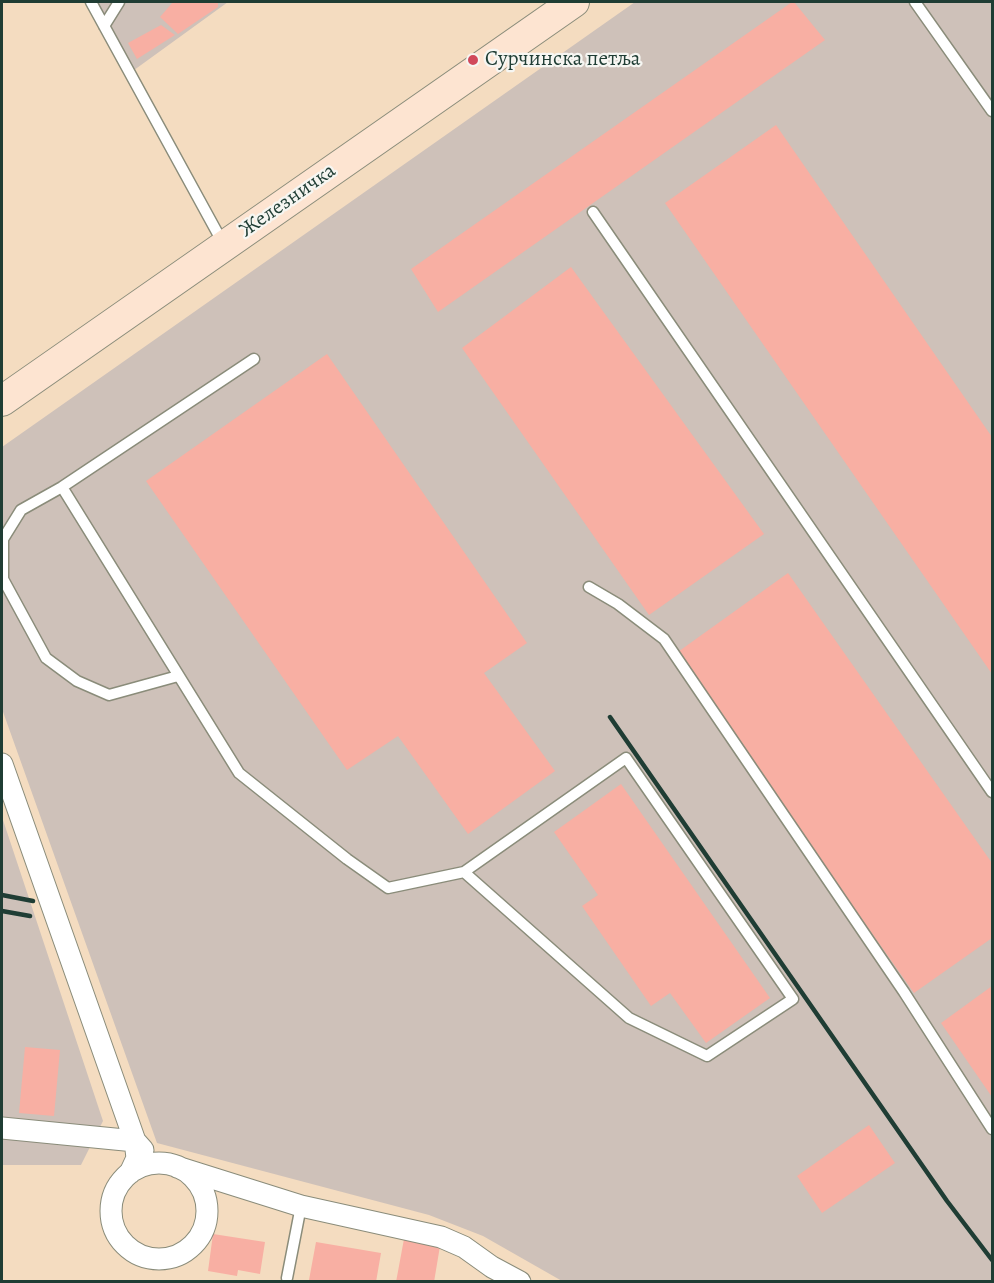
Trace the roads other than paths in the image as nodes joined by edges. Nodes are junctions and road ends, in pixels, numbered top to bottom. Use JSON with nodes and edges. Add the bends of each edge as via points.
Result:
{"nodes":[{"id":1,"x":91,"y":2,"type":"edge"},
{"id":2,"x":119,"y":2,"type":"edge"},
{"id":3,"x":574,"y":2,"type":"edge"},
{"id":4,"x":915,"y":2,"type":"edge"},
{"id":5,"x":104,"y":26,"type":"junction"},
{"id":6,"x":993,"y":111,"type":"edge"},
{"id":7,"x":593,"y":212,"type":"dead end"},
{"id":8,"x":224,"y":246,"type":"junction"},
{"id":9,"x":254,"y":359,"type":"dead end"},
{"id":10,"x":2,"y":401,"type":"edge"},
{"id":11,"x":62,"y":487,"type":"junction"},
{"id":12,"x":589,"y":587,"type":"dead end"},
{"id":13,"x":178,"y":676,"type":"junction"},
{"id":14,"x":2,"y":764,"type":"edge"},
{"id":15,"x":993,"y":792,"type":"edge"},
{"id":16,"x":464,"y":872,"type":"junction"},
{"id":17,"x":2,"y":1128,"type":"edge"},
{"id":18,"x":993,"y":1129,"type":"edge"},
{"id":19,"x":135,"y":1141,"type":"junction"},
{"id":20,"x":172,"y":1165,"type":"junction"},
{"id":21,"x":130,"y":1173,"type":"junction"},
{"id":22,"x":302,"y":1206,"type":"junction"},
{"id":23,"x":287,"y":1278,"type":"dead end"},
{"id":24,"x":520,"y":1281,"type":"edge"}],
"edges":[{"from":1,"to":5,"type":"lane"},
{"from":2,"to":5,"type":"lane"},
{"from":3,"to":8,"type":"main road","name":"Железничка"},
{"from":4,"to":6,"type":"lane"},
{"from":5,"to":8,"type":"lane"},
{"from":7,"to":15,"type":"lane"},
{"from":8,"to":10,"type":"main road","name":"Железничка"},
{"from":9,"to":11,"type":"lane"},
{"from":11,"to":13,"type":"lane"},
{"from":11,"to":13,"type":"lane","via":[[21,510],[3,540],[3,579],[46,658],[77,681],[109,695]]},
{"from":12,"to":18,"type":"lane","via":[[664,639]]},
{"from":13,"to":16,"type":"lane","via":[[239,773],[388,888]]},
{"from":14,"to":19,"type":"street"},
{"from":16,"to":16,"type":"lane","via":[[628,1018],[707,1056],[792,999],[626,758]]},
{"from":17,"to":19,"type":"street"},
{"from":19,"to":20,"type":"street","via":[[150,1155]]},
{"from":19,"to":21,"type":"street","via":[[137,1158]]},
{"from":20,"to":21,"type":"street","via":[[146,1165]]},
{"from":20,"to":21,"type":"street","via":[[200,1186],[207,1212],[199,1238],[185,1251],[169,1258],[142,1256],[126,1246],[116,1231],[112,1204],[118,1187]]},
{"from":20,"to":22,"type":"street"},
{"from":22,"to":23,"type":"lane"},
{"from":22,"to":24,"type":"street","via":[[441,1237]]}]}
